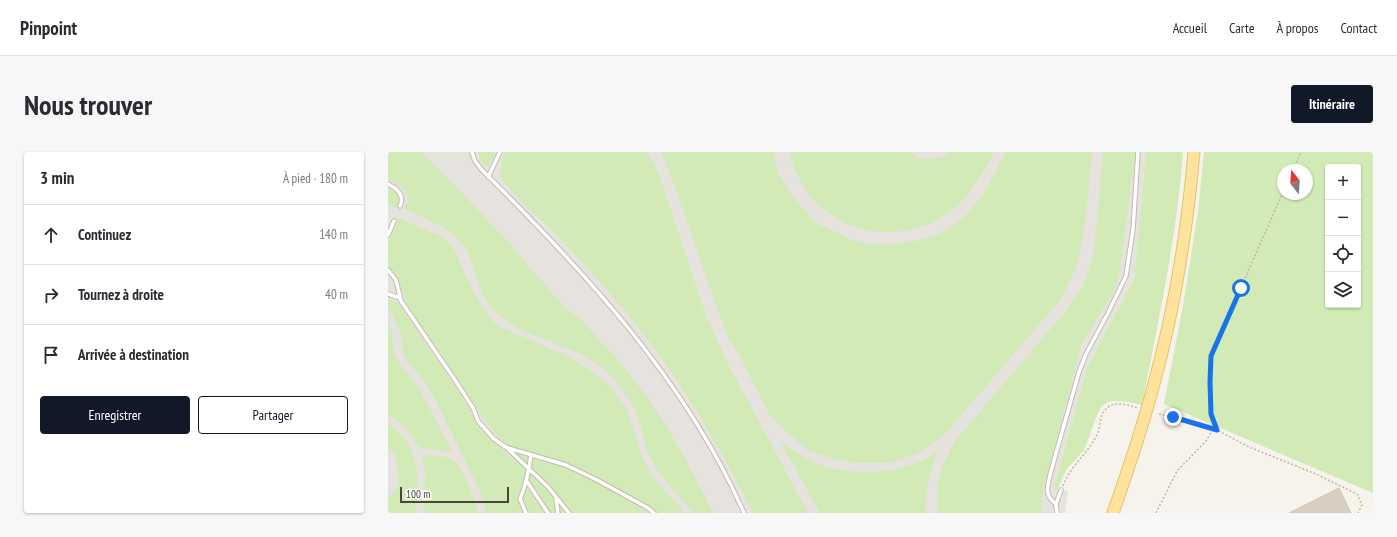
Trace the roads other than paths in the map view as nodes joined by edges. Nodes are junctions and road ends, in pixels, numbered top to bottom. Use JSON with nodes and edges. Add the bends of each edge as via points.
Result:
{"nodes":[{"id":1,"x":472,"y":152,"type":"edge"},
{"id":2,"x":500,"y":152,"type":"edge"},
{"id":3,"x":1138,"y":152,"type":"edge"},
{"id":4,"x":1194,"y":152,"type":"edge"},
{"id":5,"x":488,"y":177,"type":"junction"},
{"id":6,"x":388,"y":184,"type":"edge"},
{"id":7,"x":400,"y":206,"type":"dead end"},
{"id":8,"x":394,"y":221,"type":"dead end"},
{"id":9,"x":388,"y":235,"type":"edge"},
{"id":10,"x":388,"y":270,"type":"edge"},
{"id":11,"x":388,"y":294,"type":"edge"},
{"id":12,"x":400,"y":298,"type":"junction"},
{"id":13,"x":507,"y":448,"type":"junction"},
{"id":14,"x":531,"y":455,"type":"junction"},
{"id":15,"x":530,"y":470,"type":"junction"},
{"id":16,"x":526,"y":480,"type":"junction"},
{"id":17,"x":1061,"y":490,"type":"road end"},
{"id":18,"x":556,"y":497,"type":"junction"},
{"id":19,"x":1056,"y":504,"type":"junction"},
{"id":20,"x":526,"y":513,"type":"edge"},
{"id":21,"x":548,"y":513,"type":"edge"},
{"id":22,"x":558,"y":513,"type":"edge"},
{"id":23,"x":569,"y":513,"type":"edge"},
{"id":24,"x":654,"y":513,"type":"edge"},
{"id":25,"x":744,"y":513,"type":"edge"},
{"id":26,"x":1057,"y":513,"type":"edge"},
{"id":27,"x":1113,"y":513,"type":"edge"}],
"edges":[{"from":1,"to":5,"type":"lane","via":[[475,161]]},
{"from":2,"to":5,"type":"lane"},
{"from":3,"to":19,"type":"lane","via":[[1133,229],[1126,276],[1078,372],[1050,471],[1047,494]]},
{"from":4,"to":27,"type":"main road","via":[[1183,246],[1170,316],[1152,391]]},
{"from":5,"to":25,"type":"lane","via":[[604,298],[667,379],[720,463]]},
{"from":6,"to":7,"type":"lane","via":[[395,187],[401,195]]},
{"from":8,"to":9,"type":"lane"},
{"from":10,"to":12,"type":"lane","via":[[396,280]]},
{"from":11,"to":12,"type":"lane"},
{"from":12,"to":13,"type":"lane","via":[[473,408],[478,421],[494,439]]},
{"from":13,"to":14,"type":"lane"},
{"from":13,"to":15,"type":"lane"},
{"from":14,"to":15,"type":"lane"},
{"from":14,"to":24,"type":"lane","via":[[566,465]]},
{"from":15,"to":16,"type":"lane"},
{"from":15,"to":18,"type":"lane"},
{"from":16,"to":20,"type":"lane","via":[[520,499]]},
{"from":16,"to":21,"type":"lane"},
{"from":17,"to":19,"type":"lane"},
{"from":18,"to":22,"type":"lane"},
{"from":18,"to":23,"type":"lane"},
{"from":19,"to":26,"type":"lane"}]}
